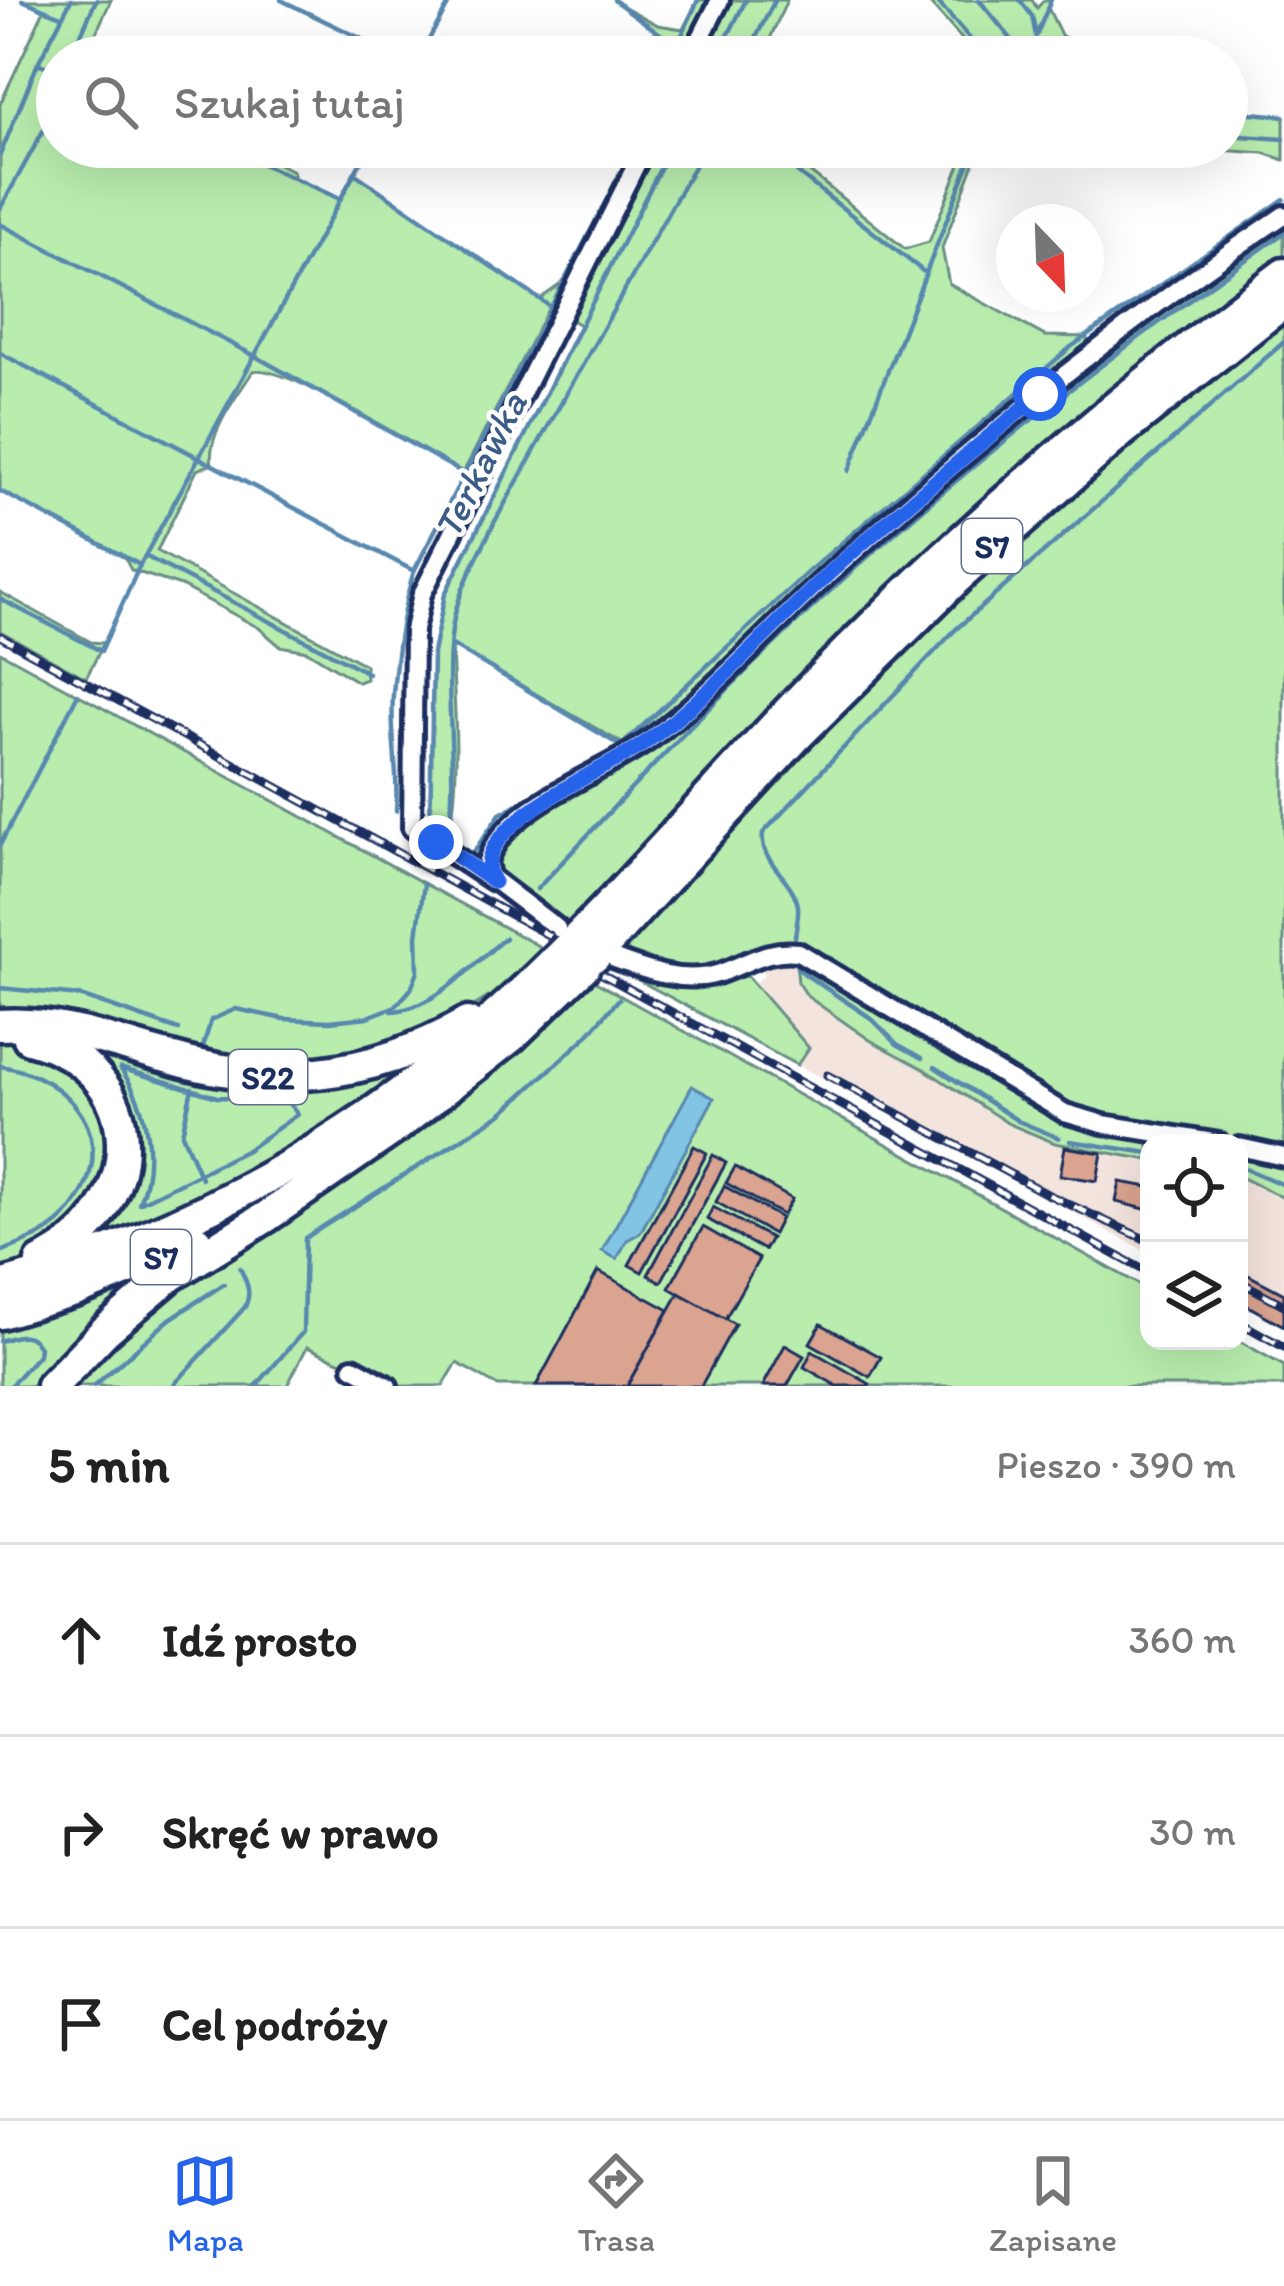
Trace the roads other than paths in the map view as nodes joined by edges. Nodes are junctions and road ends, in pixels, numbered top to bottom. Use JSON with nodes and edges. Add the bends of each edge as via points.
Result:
{"nodes":[{"id":1,"x":720,"y":0,"type":"edge"},
{"id":2,"x":702,"y":36,"type":"edge"},
{"id":3,"x":634,"y":168,"type":"edge"},
{"id":4,"x":1284,"y":214,"type":"edge"},
{"id":5,"x":1284,"y":274,"type":"edge"},
{"id":6,"x":1284,"y":302,"type":"edge"},
{"id":7,"x":494,"y":882,"type":"junction"},
{"id":8,"x":557,"y":928,"type":"dead end"},
{"id":9,"x":615,"y":959,"type":"dead end"},
{"id":10,"x":524,"y":990,"type":"junction"},
{"id":11,"x":0,"y":1028,"type":"edge"},
{"id":12,"x":1165,"y":1134,"type":"edge"},
{"id":13,"x":1248,"y":1149,"type":"edge"},
{"id":14,"x":1284,"y":1157,"type":"edge"},
{"id":15,"x":314,"y":1182,"type":"junction"},
{"id":16,"x":0,"y":1283,"type":"edge"},
{"id":17,"x":0,"y":1312,"type":"edge"},
{"id":18,"x":353,"y":1367,"type":"dead end"},
{"id":19,"x":54,"y":1385,"type":"edge"},
{"id":20,"x":388,"y":1386,"type":"edge"}],
"edges":[{"from":1,"to":2,"type":"street"},
{"from":3,"to":7,"type":"street","via":[[416,613],[412,828]]},
{"from":4,"to":7,"type":"street","via":[[1040,394],[665,728],[516,821],[490,851]]},
{"from":5,"to":10,"type":"highway","number":"S7","via":[[1104,415],[938,562]]},
{"from":6,"to":15,"type":"highway","number":"S7","via":[[956,579],[511,1037]]},
{"from":7,"to":8,"type":"street"},
{"from":9,"to":12,"type":"street","via":[[693,978],[798,952],[1065,1113]]},
{"from":10,"to":11,"type":"highway","number":"S22","via":[[395,1058],[317,1076],[218,1071],[56,1027]]},
{"from":10,"to":16,"type":"highway","number":"S7","via":[[407,1088],[281,1171],[118,1248]]},
{"from":11,"to":16,"type":"highway","via":[[84,1064],[112,1100],[122,1158],[112,1197],[85,1234]]},
{"from":13,"to":14,"type":"street"},
{"from":15,"to":17,"type":"highway","number":"S7","via":[[128,1271]]},
{"from":15,"to":19,"type":"highway","via":[[170,1276]]},
{"from":18,"to":20,"type":"street"}]}
